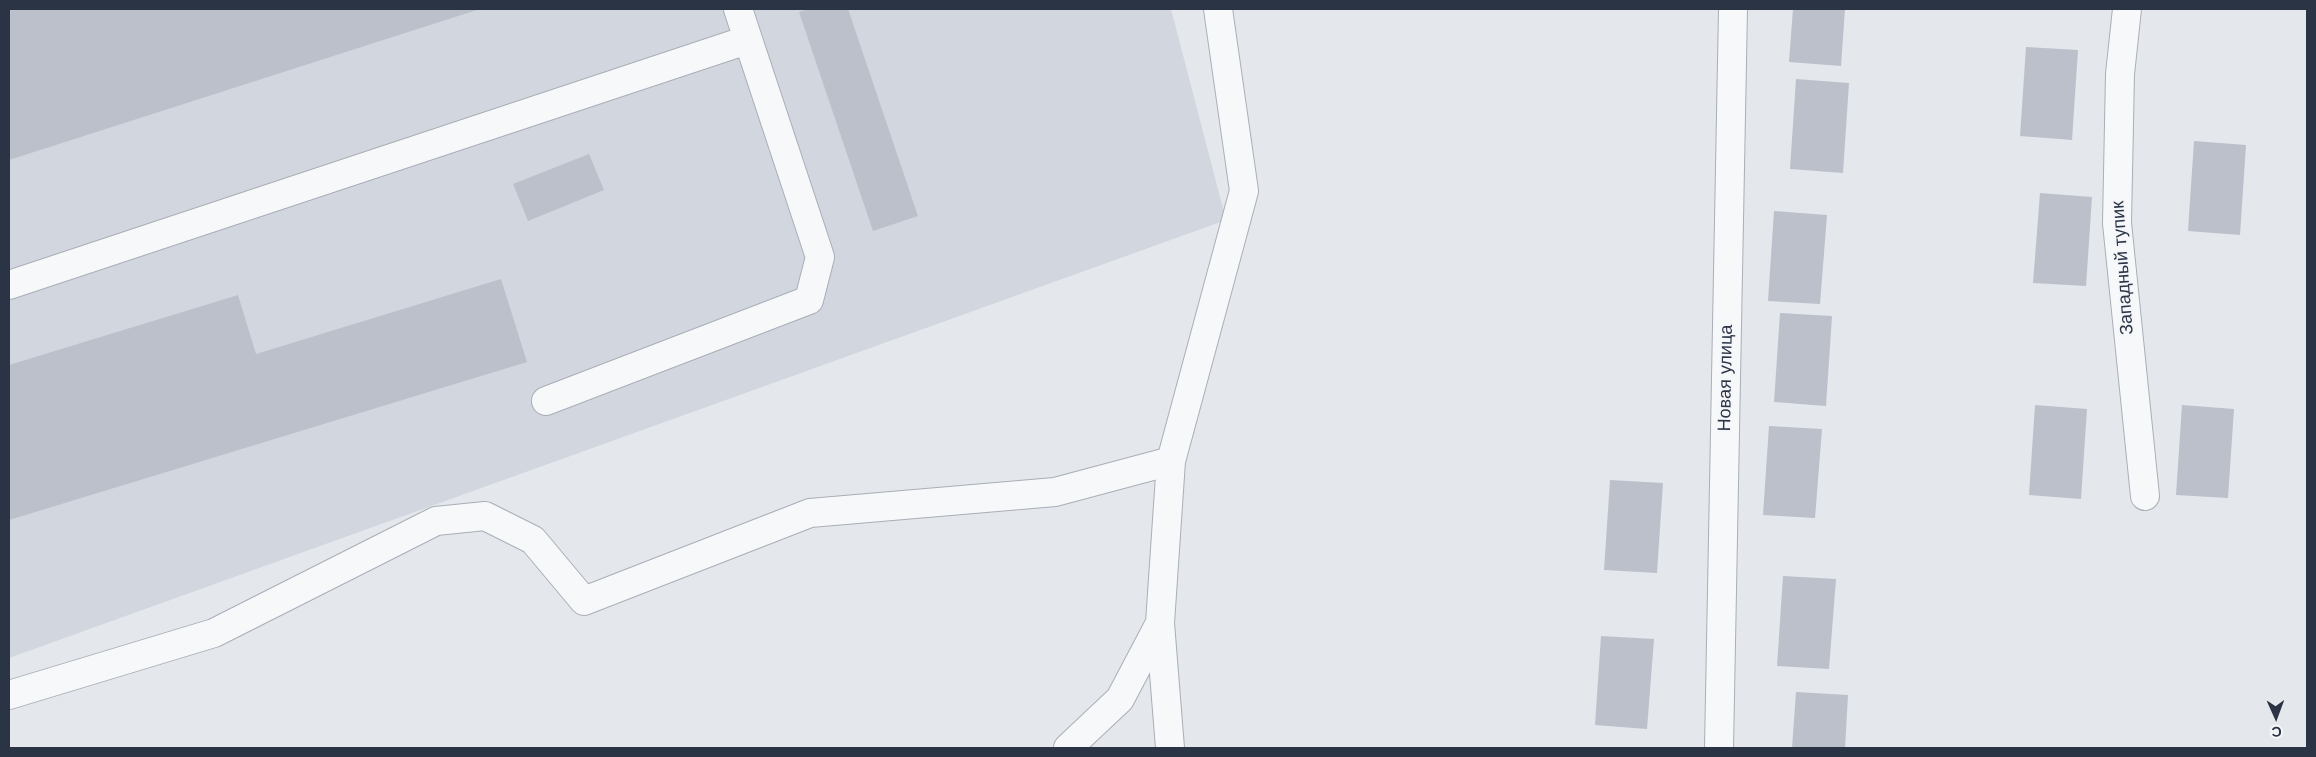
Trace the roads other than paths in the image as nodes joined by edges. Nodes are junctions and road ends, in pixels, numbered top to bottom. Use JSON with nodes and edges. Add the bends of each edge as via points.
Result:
{"nodes":[{"id":1,"x":738,"y":9,"type":"edge"},
{"id":2,"x":1218,"y":9,"type":"edge"},
{"id":3,"x":1733,"y":9,"type":"edge"},
{"id":4,"x":2127,"y":9,"type":"edge"},
{"id":5,"x":747,"y":40,"type":"junction"},
{"id":6,"x":9,"y":286,"type":"edge"},
{"id":7,"x":546,"y":401,"type":"dead end"},
{"id":8,"x":1171,"y":461,"type":"junction"},
{"id":9,"x":2145,"y":496,"type":"dead end"},
{"id":10,"x":1160,"y":623,"type":"junction"},
{"id":11,"x":9,"y":695,"type":"edge"},
{"id":12,"x":1068,"y":748,"type":"edge"},
{"id":13,"x":1170,"y":748,"type":"edge"},
{"id":14,"x":1719,"y":748,"type":"edge"}],
"edges":[{"from":1,"to":5,"type":"street"},
{"from":2,"to":8,"type":"street","via":[[1244,191]]},
{"from":3,"to":14,"type":"street","name":"Новая улица"},
{"from":4,"to":9,"type":"street","name":"Западный тупик","via":[[2120,74],[2117,224]]},
{"from":5,"to":6,"type":"street"},
{"from":5,"to":7,"type":"street","via":[[820,257],[810,300]]},
{"from":8,"to":10,"type":"street"},
{"from":8,"to":11,"type":"street","via":[[1055,492],[810,513],[584,600],[534,540],[485,516],[436,521],[214,633]]},
{"from":10,"to":12,"type":"street","via":[[1120,699]]},
{"from":10,"to":13,"type":"street"}]}
